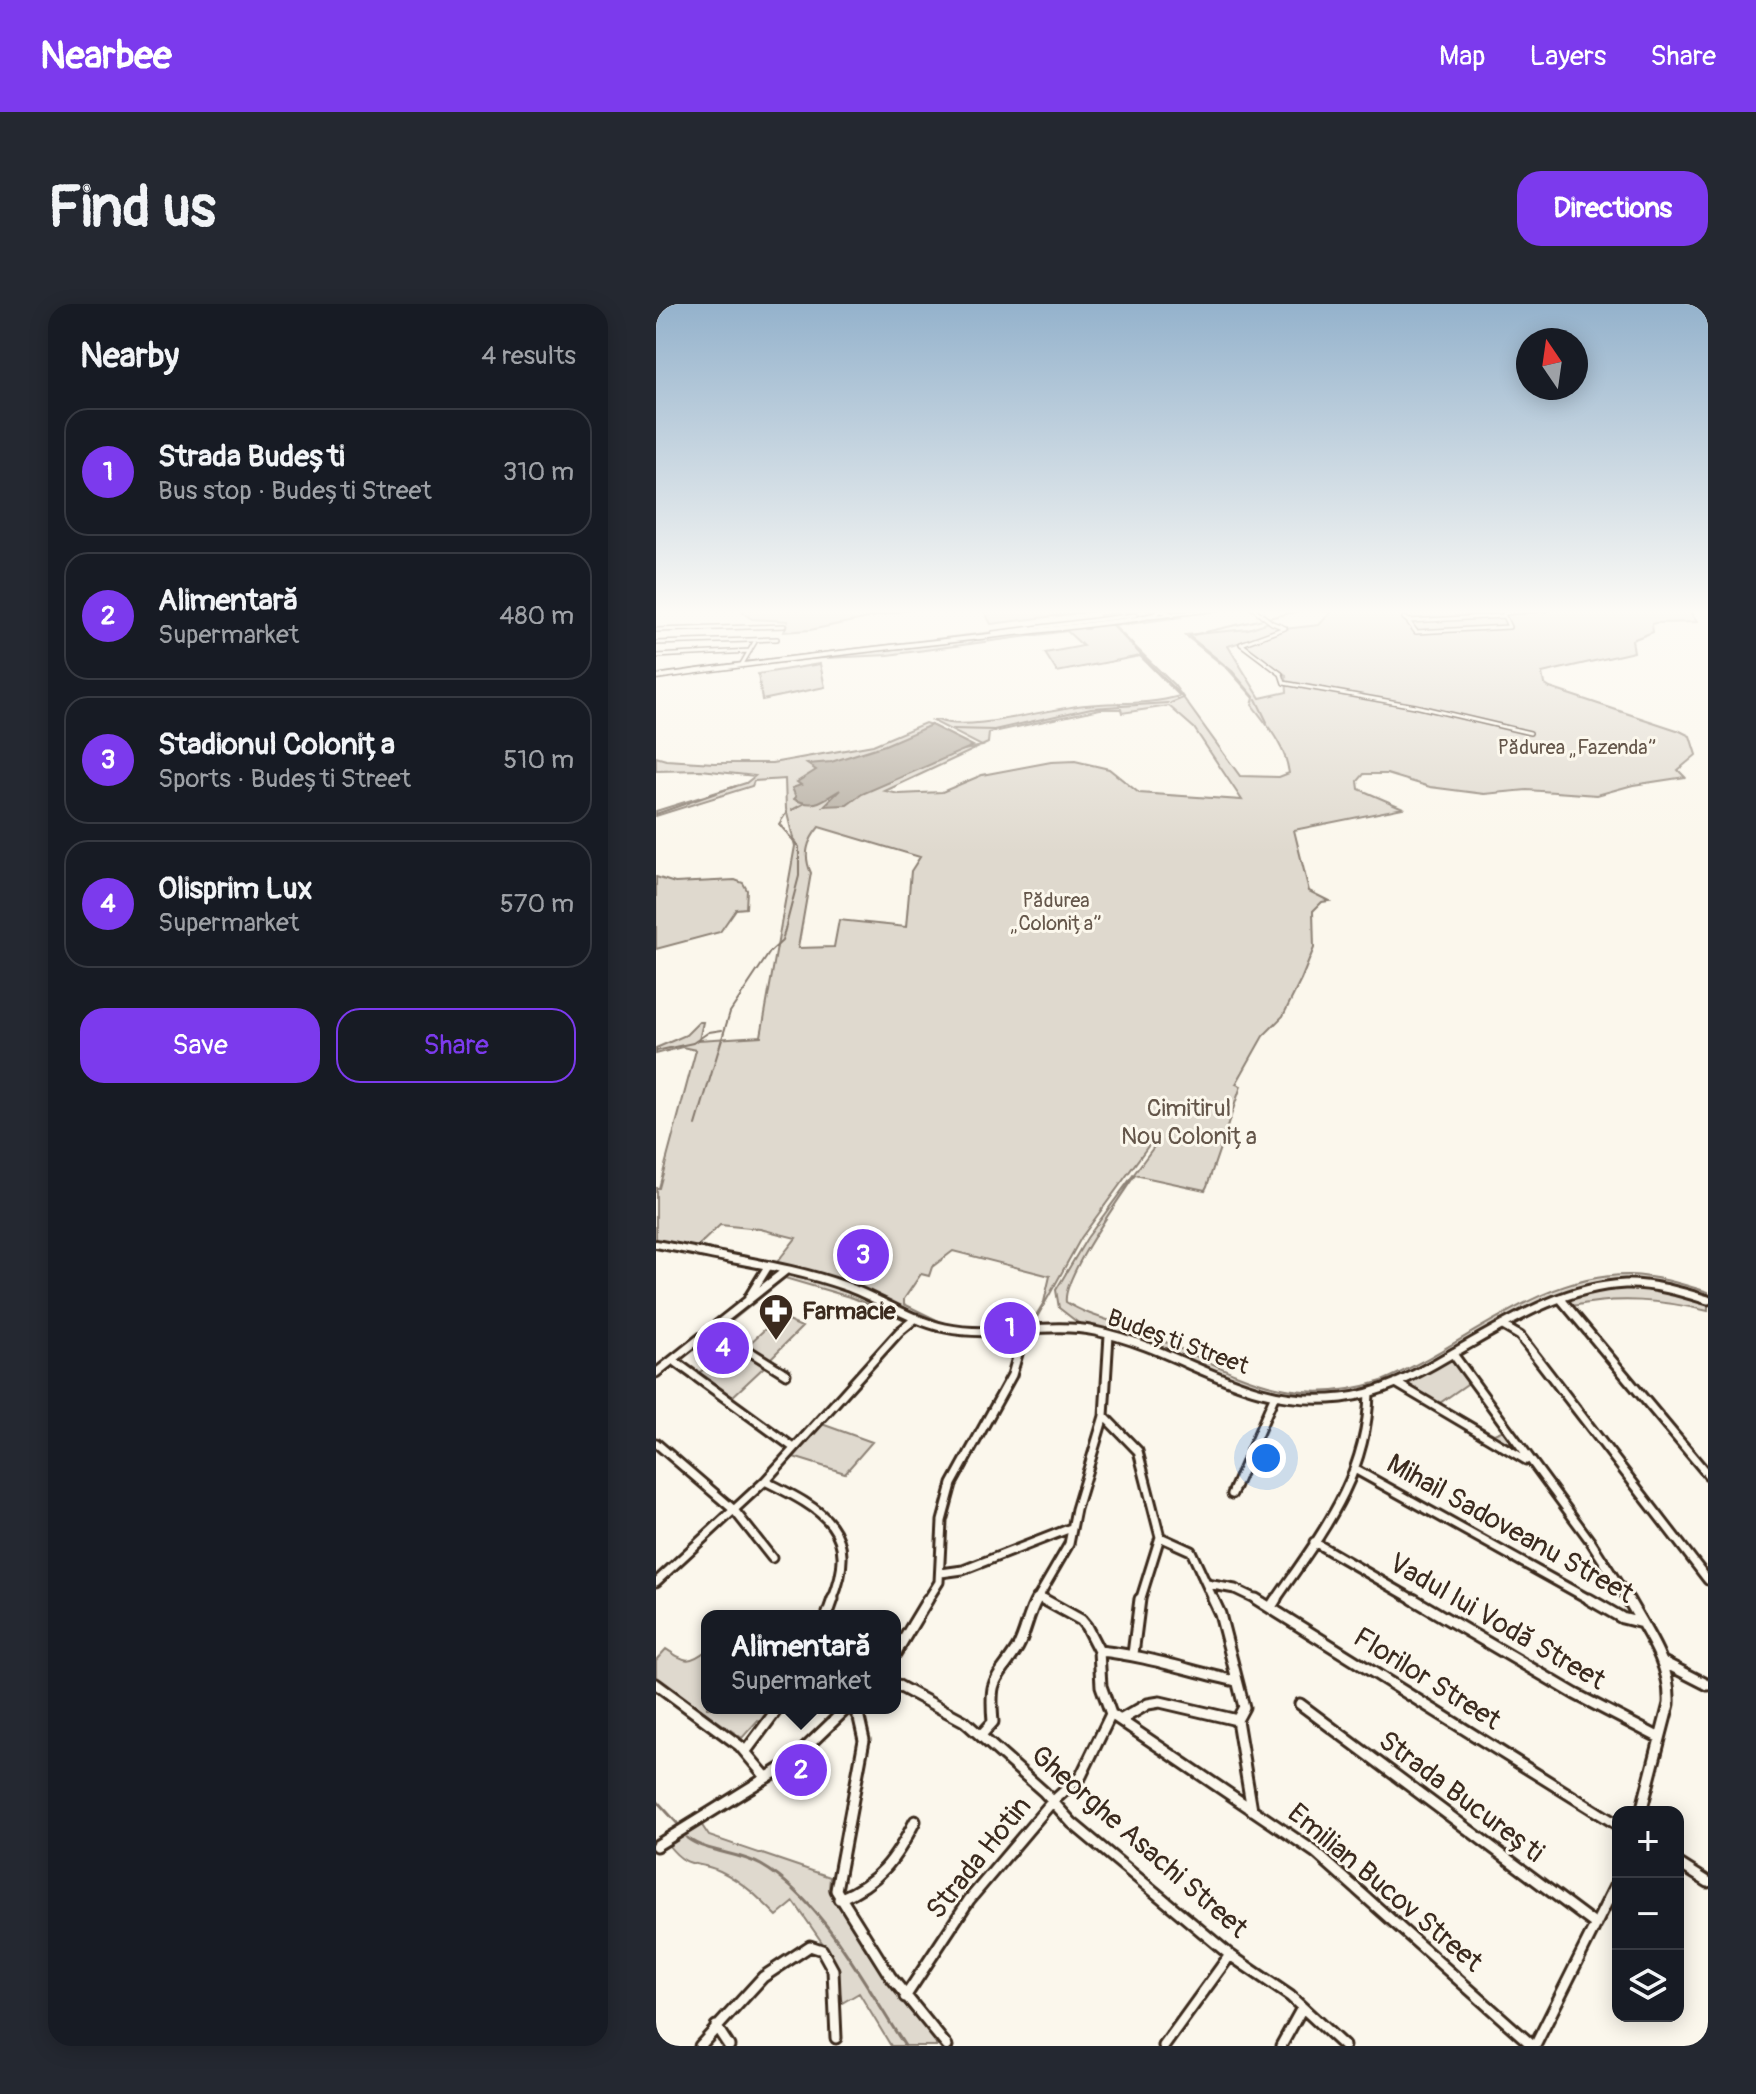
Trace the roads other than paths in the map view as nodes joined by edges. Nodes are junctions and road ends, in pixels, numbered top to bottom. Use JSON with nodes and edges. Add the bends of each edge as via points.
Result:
{"nodes":[{"id":1,"x":1326,"y":690,"type":"edge"},
{"id":2,"x":1530,"y":733,"type":"dead end"},
{"id":3,"x":656,"y":1244,"type":"edge"},
{"id":4,"x":767,"y":1268,"type":"junction"},
{"id":5,"x":785,"y":1271,"type":"junction"},
{"id":6,"x":1560,"y":1298,"type":"junction"},
{"id":7,"x":1708,"y":1300,"type":"edge"},
{"id":8,"x":745,"y":1304,"type":"junction"},
{"id":9,"x":916,"y":1318,"type":"junction"},
{"id":10,"x":1503,"y":1326,"type":"junction"},
{"id":11,"x":714,"y":1329,"type":"junction"},
{"id":12,"x":1024,"y":1333,"type":"junction"},
{"id":13,"x":1109,"y":1335,"type":"junction"},
{"id":14,"x":1453,"y":1354,"type":"junction"},
{"id":15,"x":673,"y":1360,"type":"junction"},
{"id":16,"x":656,"y":1373,"type":"edge"},
{"id":17,"x":786,"y":1374,"type":"dead end"},
{"id":18,"x":1396,"y":1383,"type":"junction"},
{"id":19,"x":1369,"y":1393,"type":"junction"},
{"id":20,"x":1274,"y":1397,"type":"junction"},
{"id":21,"x":1104,"y":1416,"type":"junction"},
{"id":22,"x":656,"y":1443,"type":"edge"},
{"id":23,"x":794,"y":1448,"type":"junction"},
{"id":24,"x":1529,"y":1461,"type":"junction"},
{"id":25,"x":1358,"y":1471,"type":"junction"},
{"id":26,"x":1708,"y":1475,"type":"edge"},
{"id":27,"x":765,"y":1481,"type":"junction"},
{"id":28,"x":1232,"y":1494,"type":"dead end"},
{"id":29,"x":735,"y":1511,"type":"junction"},
{"id":30,"x":1071,"y":1528,"type":"junction"},
{"id":31,"x":1160,"y":1537,"type":"junction"},
{"id":32,"x":1314,"y":1542,"type":"junction"},
{"id":33,"x":772,"y":1558,"type":"dead end"},
{"id":34,"x":941,"y":1573,"type":"junction"},
{"id":35,"x":1708,"y":1580,"type":"edge"},
{"id":36,"x":656,"y":1582,"type":"edge"},
{"id":37,"x":1207,"y":1584,"type":"junction"},
{"id":38,"x":1040,"y":1596,"type":"junction"},
{"id":39,"x":1271,"y":1607,"type":"junction"},
{"id":40,"x":829,"y":1610,"type":"edge"},
{"id":41,"x":1642,"y":1623,"type":"junction"},
{"id":42,"x":901,"y":1645,"type":"edge"},
{"id":43,"x":1099,"y":1651,"type":"junction"},
{"id":44,"x":1133,"y":1654,"type":"junction"},
{"id":45,"x":1664,"y":1663,"type":"junction"},
{"id":46,"x":1236,"y":1681,"type":"junction"},
{"id":47,"x":656,"y":1684,"type":"edge"},
{"id":48,"x":1708,"y":1685,"type":"edge"},
{"id":49,"x":901,"y":1687,"type":"edge"},
{"id":50,"x":1300,"y":1704,"type":"dead end"},
{"id":51,"x":774,"y":1714,"type":"edge"},
{"id":52,"x":841,"y":1714,"type":"edge"},
{"id":53,"x":857,"y":1714,"type":"edge"},
{"id":54,"x":1111,"y":1714,"type":"junction"},
{"id":55,"x":1122,"y":1719,"type":"junction"},
{"id":56,"x":1237,"y":1720,"type":"junction"},
{"id":57,"x":981,"y":1735,"type":"junction"},
{"id":58,"x":1660,"y":1738,"type":"junction"},
{"id":59,"x":746,"y":1751,"type":"junction"},
{"id":60,"x":766,"y":1777,"type":"junction"},
{"id":61,"x":1051,"y":1803,"type":"junction"},
{"id":62,"x":1643,"y":1806,"type":"edge"},
{"id":63,"x":1252,"y":1810,"type":"junction"},
{"id":64,"x":915,"y":1821,"type":"dead end"},
{"id":65,"x":1612,"y":1821,"type":"edge"},
{"id":66,"x":656,"y":1846,"type":"edge"},
{"id":67,"x":1684,"y":1867,"type":"edge"},
{"id":68,"x":1708,"y":1882,"type":"edge"},
{"id":69,"x":1612,"y":1892,"type":"edge"},
{"id":70,"x":838,"y":1895,"type":"junction"},
{"id":71,"x":1596,"y":1925,"type":"junction"},
{"id":72,"x":1230,"y":1955,"type":"junction"},
{"id":73,"x":905,"y":1997,"type":"junction"},
{"id":74,"x":1302,"y":2008,"type":"junction"},
{"id":75,"x":716,"y":2026,"type":"junction"},
{"id":76,"x":836,"y":2038,"type":"dead end"},
{"id":77,"x":700,"y":2046,"type":"edge"},
{"id":78,"x":729,"y":2046,"type":"edge"},
{"id":79,"x":947,"y":2046,"type":"edge"},
{"id":80,"x":1164,"y":2046,"type":"edge"},
{"id":81,"x":1281,"y":2046,"type":"edge"},
{"id":82,"x":1344,"y":2046,"type":"edge"},
{"id":83,"x":1534,"y":2046,"type":"edge"}],
"edges":[{"from":1,"to":2,"type":"street"},
{"from":3,"to":4,"type":"street","name":"Budești Street"},
{"from":4,"to":5,"type":"street","name":"Budești Street"},
{"from":4,"to":8,"type":"street"},
{"from":5,"to":8,"type":"street"},
{"from":5,"to":9,"type":"street","name":"Budești Street","via":[[844,1285]]},
{"from":6,"to":7,"type":"street","name":"Budești Street","via":[[1627,1284]]},
{"from":6,"to":10,"type":"street","name":"Budești Street"},
{"from":6,"to":26,"type":"street"},
{"from":8,"to":11,"type":"street"},
{"from":9,"to":12,"type":"street","name":"Budești Street","via":[[955,1330]]},
{"from":9,"to":23,"type":"street"},
{"from":10,"to":14,"type":"street","name":"Budești Street"},
{"from":10,"to":35,"type":"street","via":[[1520,1336]]},
{"from":11,"to":15,"type":"street"},
{"from":11,"to":17,"type":"street"},
{"from":12,"to":13,"type":"street","name":"Budești Street","via":[[1073,1328]]},
{"from":12,"to":34,"type":"street","via":[[1012,1375],[952,1484],[942,1521]]},
{"from":13,"to":20,"type":"street","name":"Budești Street"},
{"from":13,"to":21,"type":"street"},
{"from":14,"to":18,"type":"street","name":"Budești Street"},
{"from":14,"to":24,"type":"street"},
{"from":15,"to":16,"type":"street"},
{"from":15,"to":23,"type":"street"},
{"from":18,"to":19,"type":"street","name":"Budești Street"},
{"from":18,"to":24,"type":"street"},
{"from":19,"to":20,"type":"street","name":"Budești Street","via":[[1310,1400]]},
{"from":19,"to":25,"type":"street","via":[[1370,1415]]},
{"from":20,"to":28,"type":"street"},
{"from":21,"to":30,"type":"street"},
{"from":21,"to":31,"type":"street","via":[[1138,1451]]},
{"from":22,"to":29,"type":"street"},
{"from":23,"to":27,"type":"street"},
{"from":24,"to":41,"type":"street","via":[[1591,1542]]},
{"from":25,"to":32,"type":"street"},
{"from":25,"to":41,"type":"street","name":"Mihail Sadoveanu Street","via":[[1622,1618]]},
{"from":27,"to":29,"type":"street"},
{"from":27,"to":40,"type":"street","via":[[819,1508],[842,1541],[843,1568]]},
{"from":29,"to":33,"type":"street"},
{"from":29,"to":36,"type":"street"},
{"from":30,"to":34,"type":"street","via":[[963,1570]]},
{"from":30,"to":38,"type":"street","via":[[1069,1544]]},
{"from":31,"to":37,"type":"street","via":[[1191,1551]]},
{"from":31,"to":44,"type":"street","via":[[1139,1604]]},
{"from":32,"to":39,"type":"street"},
{"from":32,"to":58,"type":"street","name":"Vadul lui Vodă Street"},
{"from":34,"to":42,"type":"street"},
{"from":37,"to":39,"type":"street","name":"Florilor Street","via":[[1235,1589]]},
{"from":37,"to":46,"type":"street"},
{"from":38,"to":43,"type":"street","via":[[1081,1620]]},
{"from":38,"to":57,"type":"street","via":[[1019,1645],[995,1677],[993,1722]]},
{"from":39,"to":65,"type":"street","name":"Florilor Street"},
{"from":41,"to":45,"type":"street"},
{"from":43,"to":44,"type":"street"},
{"from":43,"to":54,"type":"street","via":[[1101,1686]]},
{"from":44,"to":46,"type":"street"},
{"from":45,"to":48,"type":"street"},
{"from":45,"to":58,"type":"street","via":[[1670,1688]]},
{"from":46,"to":56,"type":"street","via":[[1244,1707]]},
{"from":47,"to":59,"type":"street"},
{"from":49,"to":57,"type":"street","name":"Gheorghe Asachi Street"},
{"from":50,"to":71,"type":"street","name":"Strada București"},
{"from":51,"to":59,"type":"street"},
{"from":52,"to":60,"type":"street","via":[[790,1763]]},
{"from":53,"to":70,"type":"street","via":[[864,1740]]},
{"from":54,"to":55,"type":"street","name":"Emilian Bucov Street"},
{"from":54,"to":61,"type":"street","name":"Strada Hotin","via":[[1080,1779]]},
{"from":55,"to":56,"type":"street","via":[[1160,1702]]},
{"from":55,"to":63,"type":"street","name":"Emilian Bucov Street"},
{"from":56,"to":63,"type":"street"},
{"from":57,"to":61,"type":"street","name":"Gheorghe Asachi Street"},
{"from":58,"to":62,"type":"street"},
{"from":59,"to":60,"type":"street"},
{"from":60,"to":66,"type":"street"},
{"from":61,"to":72,"type":"street","name":"Gheorghe Asachi Street"},
{"from":61,"to":73,"type":"street","name":"Strada Hotin","via":[[969,1900]]},
{"from":63,"to":83,"type":"street","name":"Emilian Bucov Street","via":[[1315,1852]]},
{"from":64,"to":70,"type":"street","via":[[883,1876],[861,1892]]},
{"from":67,"to":68,"type":"street"},
{"from":69,"to":71,"type":"street"},
{"from":70,"to":73,"type":"street"},
{"from":71,"to":83,"type":"street"},
{"from":72,"to":74,"type":"street","name":"Gheorghe Asachi Street"},
{"from":72,"to":80,"type":"street"},
{"from":73,"to":79,"type":"street"},
{"from":74,"to":81,"type":"street"},
{"from":74,"to":82,"type":"street","name":"Gheorghe Asachi Street"},
{"from":75,"to":76,"type":"street","via":[[774,1970],[801,1950],[816,1947],[833,1970]]},
{"from":75,"to":77,"type":"street"},
{"from":75,"to":78,"type":"street"}]}
